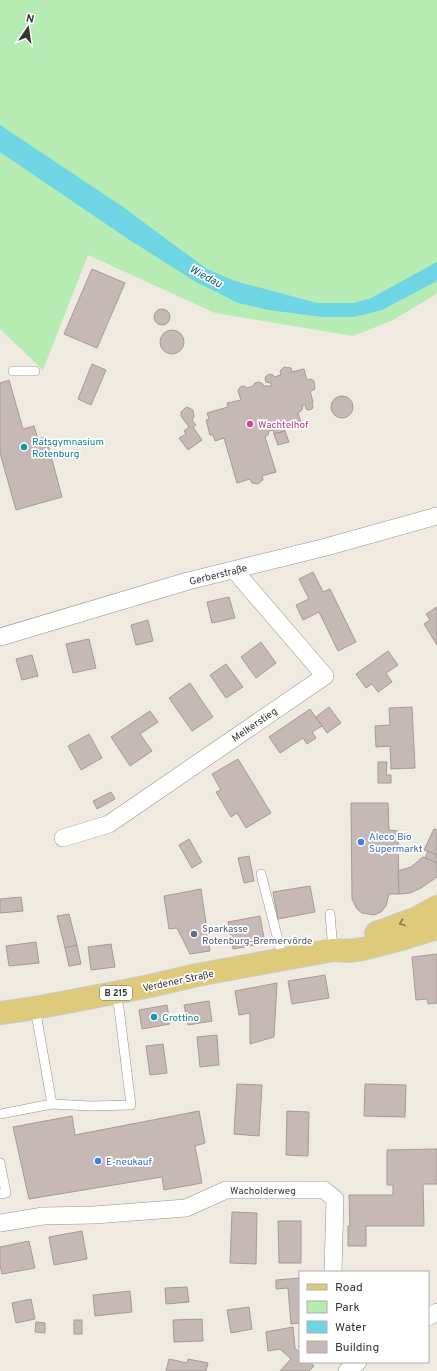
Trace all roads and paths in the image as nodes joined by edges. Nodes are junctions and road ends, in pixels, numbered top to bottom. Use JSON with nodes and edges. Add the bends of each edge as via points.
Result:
{"nodes":[{"id":1,"x":13,"y":371,"type":"dead end"},
{"id":2,"x":35,"y":371,"type":"dead end"},
{"id":3,"x":437,"y":516,"type":"edge"},
{"id":4,"x":234,"y":570,"type":"junction"},
{"id":5,"x":0,"y":637,"type":"edge"},
{"id":6,"x":63,"y":838,"type":"dead end"},
{"id":7,"x":262,"y":874,"type":"dead end"},
{"id":8,"x":437,"y":907,"type":"edge"},
{"id":9,"x":330,"y":914,"type":"dead end"},
{"id":10,"x":437,"y":928,"type":"edge"},
{"id":11,"x":333,"y":950,"type":"junction"},
{"id":12,"x":283,"y":959,"type":"junction"},
{"id":13,"x":114,"y":993,"type":"junction"},
{"id":14,"x":34,"y":1008,"type":"junction"},
{"id":15,"x":0,"y":1013,"type":"edge"},
{"id":16,"x":52,"y":1104,"type":"junction"},
{"id":17,"x":0,"y":1114,"type":"edge"},
{"id":18,"x":0,"y":1164,"type":"edge"},
{"id":19,"x":0,"y":1194,"type":"edge"},
{"id":20,"x":0,"y":1223,"type":"edge"},
{"id":21,"x":333,"y":1271,"type":"edge"}],
"edges":[{"from":1,"to":2,"type":"lane"},
{"from":3,"to":4,"type":"street","name":"Gerberstraße"},
{"from":4,"to":5,"type":"street","name":"Gerberstraße","via":[[188,581]]},
{"from":4,"to":6,"type":"street","name":"Melkerstieg","via":[[325,676],[109,824]]},
{"from":7,"to":12,"type":"lane"},
{"from":8,"to":11,"type":"main road","name":"Verdener Straße","number":"B 215","one_way":true,"via":[[406,922],[345,941]]},
{"from":9,"to":11,"type":"lane"},
{"from":10,"to":11,"type":"main road","name":"Verdener Straße","number":"B 215","via":[[363,949]]},
{"from":11,"to":12,"type":"main road","name":"Verdener Straße","number":"B 215"},
{"from":12,"to":13,"type":"main road","name":"Verdener Straße","number":"B 215"},
{"from":13,"to":14,"type":"main road","name":"Verdener Straße","number":"B 215"},
{"from":13,"to":16,"type":"lane","via":[[119,1008],[131,1105]]},
{"from":14,"to":15,"type":"main road","name":"Verdener Straße","number":"B 215"},
{"from":14,"to":16,"type":"lane"},
{"from":16,"to":17,"type":"lane"},
{"from":18,"to":19,"type":"lane","via":[[6,1194]]},
{"from":20,"to":21,"type":"street","name":"Wacholderweg","via":[[43,1216],[186,1208],[226,1190],[324,1190],[335,1199]]}]}
